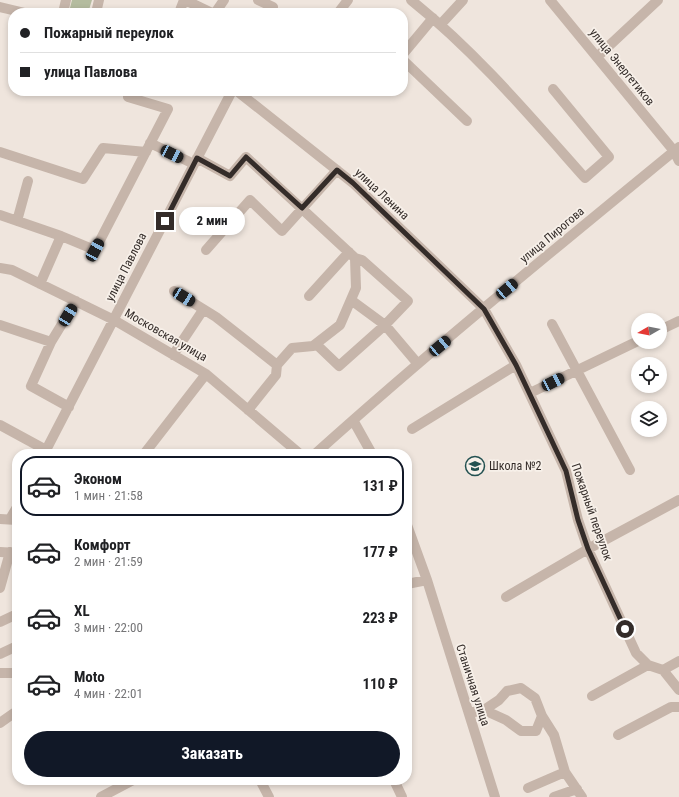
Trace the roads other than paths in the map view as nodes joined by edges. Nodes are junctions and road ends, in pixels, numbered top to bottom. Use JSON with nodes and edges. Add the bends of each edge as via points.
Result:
{"nodes":[{"id":1,"x":185,"y":0,"type":"edge"},
{"id":2,"x":258,"y":0,"type":"edge"},
{"id":3,"x":348,"y":0,"type":"edge"},
{"id":4,"x":411,"y":0,"type":"edge"},
{"id":5,"x":463,"y":0,"type":"edge"},
{"id":6,"x":550,"y":0,"type":"edge"},
{"id":7,"x":658,"y":0,"type":"edge"},
{"id":8,"x":274,"y":7,"type":"edge"},
{"id":9,"x":202,"y":8,"type":"edge"},
{"id":10,"x":342,"y":8,"type":"edge"},
{"id":11,"x":437,"y":21,"type":"junction"},
{"id":12,"x":408,"y":49,"type":"edge"},
{"id":13,"x":597,"y":57,"type":"junction"},
{"id":14,"x":408,"y":65,"type":"edge"},
{"id":15,"x":553,"y":89,"type":"dead end"},
{"id":16,"x":229,"y":96,"type":"edge"},
{"id":17,"x":243,"y":96,"type":"edge"},
{"id":18,"x":128,"y":97,"type":"dead end"},
{"id":19,"x":466,"y":121,"type":"dead end"},
{"id":20,"x":148,"y":148,"type":"junction"},
{"id":21,"x":676,"y":149,"type":"edge"},
{"id":22,"x":0,"y":152,"type":"edge"},
{"id":23,"x":195,"y":161,"type":"junction"},
{"id":24,"x":679,"y":161,"type":"edge"},
{"id":25,"x":337,"y":170,"type":"junction"},
{"id":26,"x":28,"y":181,"type":"dead end"},
{"id":27,"x":302,"y":208,"type":"junction"},
{"id":28,"x":0,"y":215,"type":"edge"},
{"id":29,"x":17,"y":221,"type":"junction"},
{"id":30,"x":61,"y":236,"type":"junction"},
{"id":31,"x":206,"y":250,"type":"dead end"},
{"id":32,"x":352,"y":255,"type":"junction"},
{"id":33,"x":0,"y":268,"type":"edge"},
{"id":34,"x":40,"y":284,"type":"junction"},
{"id":35,"x":174,"y":291,"type":"dead end"},
{"id":36,"x":309,"y":296,"type":"dead end"},
{"id":37,"x":351,"y":300,"type":"junction"},
{"id":38,"x":76,"y":301,"type":"junction"},
{"id":39,"x":484,"y":309,"type":"junction"},
{"id":40,"x":203,"y":310,"type":"junction"},
{"id":41,"x":114,"y":320,"type":"junction"},
{"id":42,"x":679,"y":321,"type":"edge"},
{"id":43,"x":552,"y":324,"type":"dead end"},
{"id":44,"x":385,"y":325,"type":"junction"},
{"id":45,"x":0,"y":326,"type":"edge"},
{"id":46,"x":667,"y":327,"type":"edge"},
{"id":47,"x":51,"y":342,"type":"junction"},
{"id":48,"x":316,"y":344,"type":"junction"},
{"id":49,"x":631,"y":344,"type":"edge"},
{"id":50,"x":173,"y":355,"type":"junction"},
{"id":51,"x":418,"y":364,"type":"junction"},
{"id":52,"x":278,"y":365,"type":"junction"},
{"id":53,"x":516,"y":365,"type":"junction"},
{"id":54,"x":576,"y":371,"type":"junction"},
{"id":55,"x":206,"y":374,"type":"junction"},
{"id":56,"x":530,"y":394,"type":"junction"},
{"id":57,"x":69,"y":407,"type":"junction"},
{"id":58,"x":248,"y":410,"type":"junction"},
{"id":59,"x":353,"y":420,"type":"junction"},
{"id":60,"x":0,"y":425,"type":"edge"},
{"id":61,"x":412,"y":429,"type":"dead end"},
{"id":62,"x":40,"y":449,"type":"edge"},
{"id":63,"x":49,"y":449,"type":"edge"},
{"id":64,"x":148,"y":449,"type":"edge"},
{"id":65,"x":294,"y":449,"type":"edge"},
{"id":66,"x":321,"y":449,"type":"edge"},
{"id":67,"x":369,"y":449,"type":"edge"},
{"id":68,"x":630,"y":470,"type":"dead end"},
{"id":69,"x":679,"y":500,"type":"edge"},
{"id":70,"x":412,"y":539,"type":"edge"},
{"id":71,"x":588,"y":549,"type":"junction"},
{"id":72,"x":9,"y":552,"type":"edge"},
{"id":73,"x":427,"y":580,"type":"junction"},
{"id":74,"x":412,"y":583,"type":"edge"},
{"id":75,"x":0,"y":588,"type":"edge"},
{"id":76,"x":506,"y":597,"type":"dead end"},
{"id":77,"x":12,"y":616,"type":"edge"},
{"id":78,"x":0,"y":622,"type":"edge"},
{"id":79,"x":12,"y":648,"type":"edge"},
{"id":80,"x":0,"y":654,"type":"edge"},
{"id":81,"x":679,"y":661,"type":"edge"},
{"id":82,"x":648,"y":665,"type":"junction"},
{"id":83,"x":663,"y":670,"type":"junction"},
{"id":84,"x":0,"y":673,"type":"edge"},
{"id":85,"x":12,"y":673,"type":"edge"},
{"id":86,"x":679,"y":690,"type":"edge"},
{"id":87,"x":592,"y":696,"type":"dead end"},
{"id":88,"x":679,"y":707,"type":"edge"},
{"id":89,"x":484,"y":710,"type":"junction"},
{"id":90,"x":12,"y":714,"type":"edge"},
{"id":91,"x":468,"y":714,"type":"junction"},
{"id":92,"x":542,"y":716,"type":"junction"},
{"id":93,"x":0,"y":723,"type":"edge"},
{"id":94,"x":618,"y":735,"type":"dead end"},
{"id":95,"x":565,"y":772,"type":"junction"},
{"id":96,"x":124,"y":785,"type":"edge"},
{"id":97,"x":263,"y":785,"type":"edge"},
{"id":98,"x":396,"y":785,"type":"edge"},
{"id":99,"x":528,"y":788,"type":"dead end"},
{"id":100,"x":580,"y":793,"type":"edge"},
{"id":101,"x":101,"y":797,"type":"edge"},
{"id":102,"x":269,"y":797,"type":"edge"},
{"id":103,"x":402,"y":797,"type":"edge"},
{"id":104,"x":495,"y":797,"type":"edge"},
{"id":105,"x":554,"y":797,"type":"edge"}],
"edges":[{"from":1,"to":9,"type":"street"},
{"from":2,"to":8,"type":"street"},
{"from":3,"to":10,"type":"street"},
{"from":4,"to":11,"type":"street"},
{"from":5,"to":11,"type":"street"},
{"from":6,"to":13,"type":"street","name":"улица Энергетиков"},
{"from":7,"to":13,"type":"street"},
{"from":11,"to":12,"type":"street"},
{"from":11,"to":15,"type":"street","via":[[503,86],[585,178],[610,157]]},
{"from":13,"to":21,"type":"street","name":"улица Энергетиков"},
{"from":14,"to":19,"type":"street"},
{"from":16,"to":23,"type":"street","name":"улица Павлова"},
{"from":17,"to":25,"type":"street","name":"улица Ленина"},
{"from":18,"to":20,"type":"street","via":[[168,109]]},
{"from":20,"to":22,"type":"street","via":[[103,148],[83,179]]},
{"from":20,"to":23,"type":"street"},
{"from":20,"to":30,"type":"street","via":[[95,250]]},
{"from":21,"to":24,"type":"street","name":"улица Энергетиков"},
{"from":21,"to":39,"type":"street","name":"улица Пирогова"},
{"from":23,"to":27,"type":"street","via":[[230,176],[246,157]]},
{"from":23,"to":41,"type":"street","name":"улица Павлова"},
{"from":25,"to":27,"type":"street"},
{"from":25,"to":39,"type":"street","name":"улица Ленина"},
{"from":26,"to":29,"type":"street"},
{"from":27,"to":31,"type":"street","via":[[282,231],[250,200]]},
{"from":27,"to":32,"type":"street"},
{"from":28,"to":29,"type":"street"},
{"from":29,"to":30,"type":"street"},
{"from":30,"to":34,"type":"street"},
{"from":32,"to":36,"type":"street"},
{"from":32,"to":37,"type":"street","via":[[356,288]]},
{"from":32,"to":44,"type":"street","via":[[362,260],[408,301]]},
{"from":33,"to":34,"type":"street","name":"Московская улица","via":[[12,270]]},
{"from":34,"to":38,"type":"street","name":"Московская улица"},
{"from":35,"to":40,"type":"street"},
{"from":37,"to":44,"type":"street"},
{"from":37,"to":48,"type":"street","via":[[340,325]]},
{"from":38,"to":41,"type":"street","name":"Московская улица"},
{"from":38,"to":47,"type":"street"},
{"from":39,"to":51,"type":"street","name":"улица Пирогова"},
{"from":39,"to":53,"type":"street","name":"Пожарный переулок"},
{"from":40,"to":50,"type":"street"},
{"from":40,"to":52,"type":"street","via":[[216,317]]},
{"from":41,"to":50,"type":"street","name":"Московская улица"},
{"from":41,"to":57,"type":"street","name":"улица Павлова"},
{"from":42,"to":46,"type":"street"},
{"from":43,"to":54,"type":"street"},
{"from":44,"to":48,"type":"street","via":[[339,366]]},
{"from":44,"to":51,"type":"street"},
{"from":45,"to":47,"type":"street"},
{"from":47,"to":57,"type":"street","via":[[31,386]]},
{"from":48,"to":52,"type":"street","via":[[292,348]]},
{"from":49,"to":54,"type":"street"},
{"from":50,"to":55,"type":"street","name":"Московская улица"},
{"from":51,"to":59,"type":"street","name":"улица Пирогова"},
{"from":52,"to":58,"type":"street","via":[[276,375]]},
{"from":53,"to":56,"type":"street","name":"Пожарный переулок"},
{"from":53,"to":61,"type":"street"},
{"from":54,"to":56,"type":"street"},
{"from":54,"to":68,"type":"street"},
{"from":55,"to":58,"type":"street","name":"Московская улица"},
{"from":55,"to":64,"type":"street"},
{"from":56,"to":71,"type":"street","name":"Пожарный переулок","via":[[566,471]]},
{"from":57,"to":63,"type":"street","name":"улица Павлова"},
{"from":58,"to":65,"type":"street","name":"Московская улица"},
{"from":59,"to":66,"type":"street","name":"улица Пирогова"},
{"from":59,"to":67,"type":"street"},
{"from":60,"to":62,"type":"street"},
{"from":69,"to":71,"type":"street"},
{"from":70,"to":73,"type":"street","name":"Станичная улица"},
{"from":71,"to":76,"type":"street"},
{"from":71,"to":82,"type":"street","name":"Пожарный переулок","via":[[636,654]]},
{"from":72,"to":75,"type":"street"},
{"from":73,"to":74,"type":"street"},
{"from":73,"to":91,"type":"street","name":"Станичная улица"},
{"from":77,"to":78,"type":"street"},
{"from":79,"to":80,"type":"street"},
{"from":81,"to":83,"type":"street"},
{"from":82,"to":83,"type":"street","name":"Пожарный переулок"},
{"from":82,"to":87,"type":"street"},
{"from":83,"to":86,"type":"street"},
{"from":84,"to":85,"type":"street"},
{"from":88,"to":94,"type":"street","via":[[671,708]]},
{"from":89,"to":91,"type":"street"},
{"from":89,"to":92,"type":"street","via":[[506,720],[521,731],[536,730]]},
{"from":89,"to":92,"type":"street","via":[[507,691],[521,688],[535,698]]},
{"from":90,"to":93,"type":"street"},
{"from":91,"to":104,"type":"street","name":"Станичная улица"},
{"from":92,"to":95,"type":"street","via":[[554,735]]},
{"from":95,"to":99,"type":"street"},
{"from":95,"to":100,"type":"street"},
{"from":96,"to":101,"type":"street"},
{"from":97,"to":102,"type":"street"},
{"from":98,"to":103,"type":"street"},
{"from":100,"to":105,"type":"street"}]}
